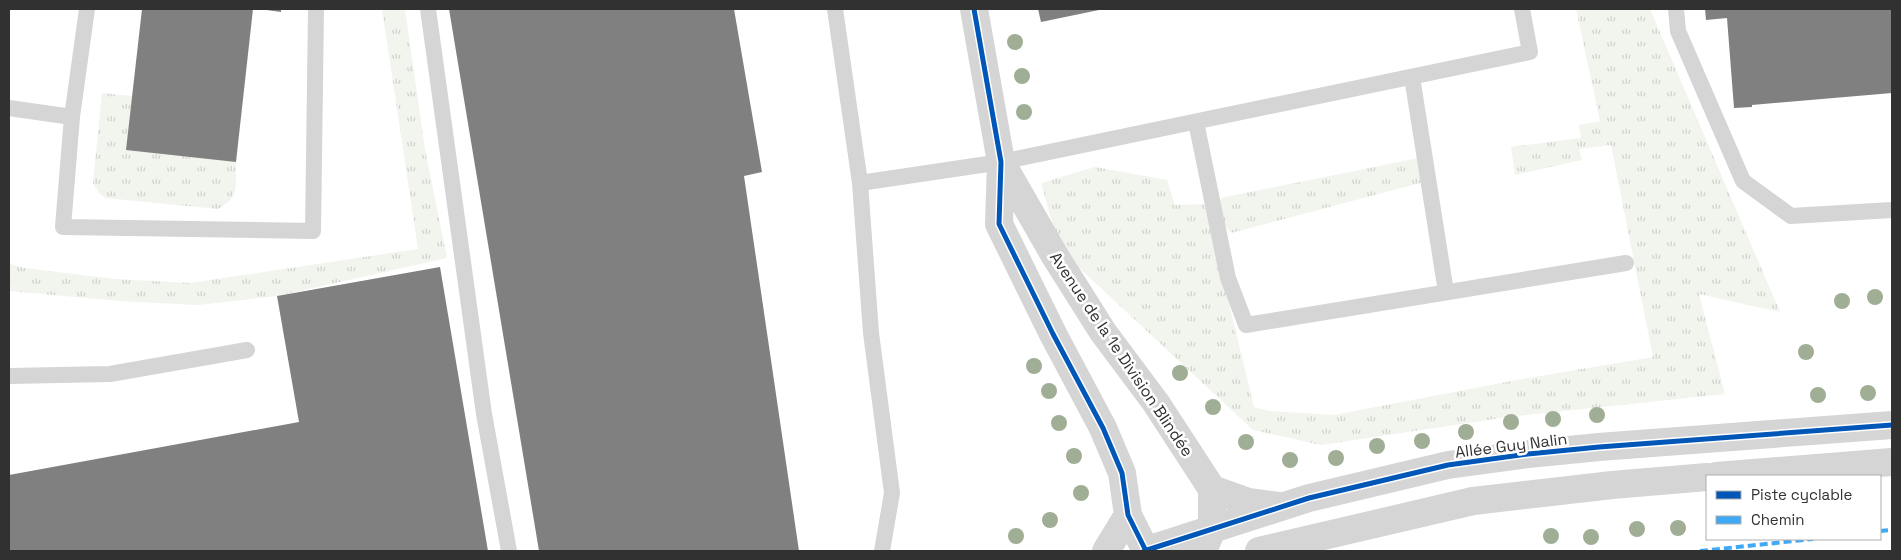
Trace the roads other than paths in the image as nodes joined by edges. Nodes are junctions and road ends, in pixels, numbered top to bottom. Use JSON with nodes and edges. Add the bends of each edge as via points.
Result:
{"nodes":[{"id":1,"x":86,"y":9,"type":"edge"},
{"id":2,"x":316,"y":9,"type":"edge"},
{"id":3,"x":428,"y":9,"type":"edge"},
{"id":4,"x":835,"y":9,"type":"edge"},
{"id":5,"x":974,"y":9,"type":"edge"},
{"id":6,"x":1522,"y":9,"type":"edge"},
{"id":7,"x":1676,"y":9,"type":"edge"},
{"id":8,"x":1412,"y":77,"type":"junction"},
{"id":9,"x":9,"y":108,"type":"edge"},
{"id":10,"x":72,"y":117,"type":"junction"},
{"id":11,"x":1196,"y":122,"type":"junction"},
{"id":12,"x":1000,"y":162,"type":"junction"},
{"id":13,"x":860,"y":183,"type":"junction"},
{"id":14,"x":1892,"y":210,"type":"edge"},
{"id":15,"x":1626,"y":263,"type":"dead end"},
{"id":16,"x":1446,"y":292,"type":"junction"},
{"id":17,"x":247,"y":350,"type":"dead end"},
{"id":18,"x":9,"y":376,"type":"edge"},
{"id":19,"x":1892,"y":425,"type":"edge"},
{"id":20,"x":1892,"y":462,"type":"edge"},
{"id":21,"x":1729,"y":475,"type":"edge"},
{"id":22,"x":1706,"y":477,"type":"edge"},
{"id":23,"x":1212,"y":489,"type":"junction"},
{"id":24,"x":1283,"y":507,"type":"junction"},
{"id":25,"x":1128,"y":515,"type":"junction"},
{"id":26,"x":1208,"y":541,"type":"edge"},
{"id":27,"x":509,"y":551,"type":"edge"},
{"id":28,"x":882,"y":551,"type":"edge"},
{"id":29,"x":1106,"y":551,"type":"edge"},
{"id":30,"x":1145,"y":551,"type":"edge"},
{"id":31,"x":1259,"y":551,"type":"edge"}],
"edges":[{"from":1,"to":10,"type":"lane"},
{"from":2,"to":10,"type":"lane","via":[[313,231],[63,227]]},
{"from":3,"to":27,"type":"lane","via":[[484,414]]},
{"from":4,"to":13,"type":"lane"},
{"from":5,"to":12,"type":"street","name":"Avenue de la 1e Division Blindée"},
{"from":6,"to":8,"type":"lane","via":[[1530,52]]},
{"from":7,"to":14,"type":"lane","via":[[1678,31],[1743,181],[1792,216]]},
{"from":8,"to":11,"type":"lane"},
{"from":8,"to":16,"type":"lane"},
{"from":9,"to":10,"type":"lane"},
{"from":11,"to":12,"type":"lane"},
{"from":11,"to":16,"type":"lane","via":[[1228,278],[1246,325]]},
{"from":12,"to":13,"type":"lane"},
{"from":12,"to":23,"type":"street","name":"Avenue de la 1e Division Blindée","via":[[1103,332],[1156,403]]},
{"from":12,"to":25,"type":"street","name":"Avenue de la 1e Division Blindée","via":[[999,224],[1103,428],[1122,473]]},
{"from":13,"to":28,"type":"lane","via":[[871,333],[892,493]]},
{"from":15,"to":16,"type":"lane"},
{"from":17,"to":18,"type":"lane","via":[[110,374]]},
{"from":19,"to":24,"type":"street","name":"Allée Guy Nalin","via":[[1528,454],[1448,465]]},
{"from":20,"to":21,"type":"street"},
{"from":22,"to":31,"type":"street","via":[[1473,501]]},
{"from":23,"to":24,"type":"street","via":[[1248,502]]},
{"from":23,"to":26,"type":"street"},
{"from":24,"to":26,"type":"street","name":"Allée Guy Nalin"},
{"from":25,"to":29,"type":"street"},
{"from":25,"to":30,"type":"street","name":"Avenue de la 1e Division Blindée"},
{"from":26,"to":30,"type":"street","name":"Allée Guy Nalin"}]}
